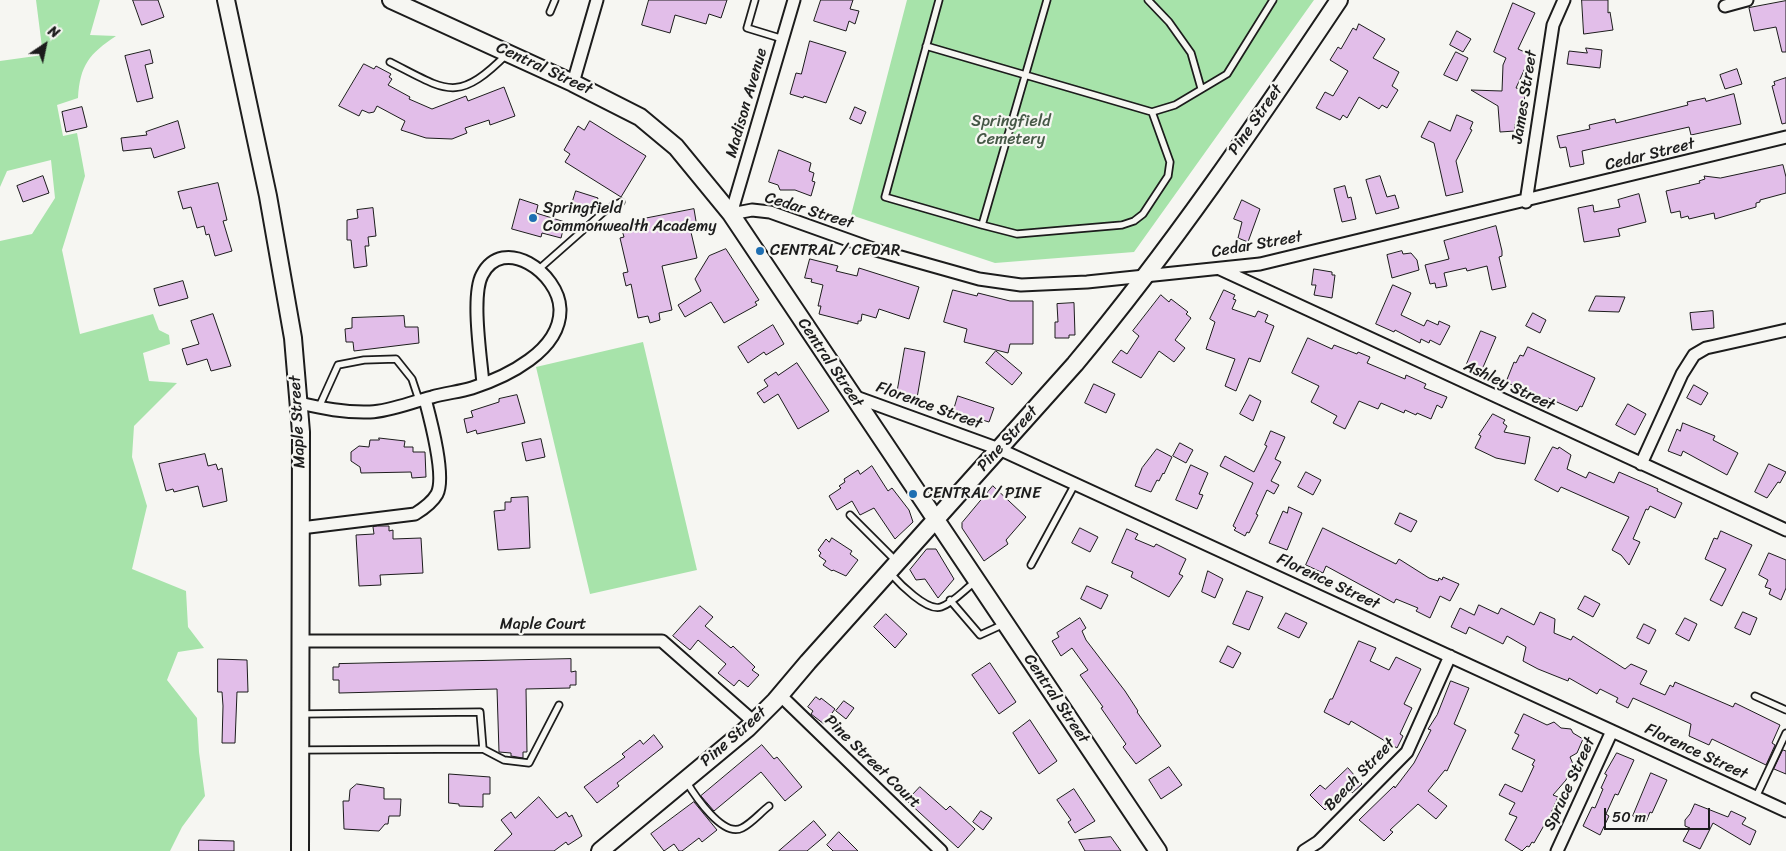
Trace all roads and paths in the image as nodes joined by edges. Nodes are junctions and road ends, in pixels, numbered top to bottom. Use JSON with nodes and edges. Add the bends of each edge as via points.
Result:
{"nodes":[{"id":1,"x":226,"y":0,"type":"edge"},
{"id":2,"x":391,"y":0,"type":"edge"},
{"id":3,"x":554,"y":0,"type":"edge"},
{"id":4,"x":597,"y":0,"type":"edge"},
{"id":5,"x":755,"y":0,"type":"edge"},
{"id":6,"x":794,"y":0,"type":"edge"},
{"id":7,"x":939,"y":0,"type":"edge"},
{"id":8,"x":1047,"y":0,"type":"edge"},
{"id":9,"x":1148,"y":0,"type":"edge"},
{"id":10,"x":1273,"y":0,"type":"edge"},
{"id":11,"x":1339,"y":0,"type":"edge"},
{"id":12,"x":1564,"y":0,"type":"edge"},
{"id":13,"x":1748,"y":0,"type":"edge"},
{"id":14,"x":1725,"y":6,"type":"dead end"},
{"id":15,"x":550,"y":12,"type":"dead end"},
{"id":16,"x":783,"y":39,"type":"junction"},
{"id":17,"x":926,"y":46,"type":"junction"},
{"id":18,"x":508,"y":52,"type":"junction"},
{"id":19,"x":390,"y":62,"type":"dead end"},
{"id":20,"x":1025,"y":74,"type":"junction"},
{"id":21,"x":572,"y":83,"type":"junction"},
{"id":22,"x":1201,"y":88,"type":"junction"},
{"id":23,"x":1152,"y":112,"type":"junction"},
{"id":24,"x":1786,"y":137,"type":"edge"},
{"id":25,"x":621,"y":202,"type":"dead end"},
{"id":26,"x":1526,"y":202,"type":"junction"},
{"id":27,"x":732,"y":214,"type":"junction"},
{"id":28,"x":982,"y":225,"type":"junction"},
{"id":29,"x":1220,"y":268,"type":"junction"},
{"id":30,"x":539,"y":269,"type":"junction"},
{"id":31,"x":1145,"y":276,"type":"junction"},
{"id":32,"x":1786,"y":330,"type":"edge"},
{"id":33,"x":483,"y":384,"type":"junction"},
{"id":34,"x":852,"y":395,"type":"junction"},
{"id":35,"x":422,"y":400,"type":"junction"},
{"id":36,"x":298,"y":402,"type":"junction"},
{"id":37,"x":319,"y":407,"type":"junction"},
{"id":38,"x":999,"y":449,"type":"junction"},
{"id":39,"x":1641,"y":464,"type":"junction"},
{"id":40,"x":1075,"y":484,"type":"junction"},
{"id":41,"x":850,"y":515,"type":"dead end"},
{"id":42,"x":936,"y":520,"type":"junction"},
{"id":43,"x":301,"y":528,"type":"junction"},
{"id":44,"x":1786,"y":530,"type":"edge"},
{"id":45,"x":1031,"y":565,"type":"dead end"},
{"id":46,"x":894,"y":567,"type":"junction"},
{"id":47,"x":977,"y":581,"type":"junction"},
{"id":48,"x":950,"y":600,"type":"junction"},
{"id":49,"x":1005,"y":623,"type":"junction"},
{"id":50,"x":301,"y":641,"type":"junction"},
{"id":51,"x":1450,"y":656,"type":"junction"},
{"id":52,"x":780,"y":695,"type":"junction"},
{"id":53,"x":1755,"y":696,"type":"dead end"},
{"id":54,"x":558,"y":705,"type":"dead end"},
{"id":55,"x":1786,"y":710,"type":"edge"},
{"id":56,"x":301,"y":714,"type":"junction"},
{"id":57,"x":754,"y":722,"type":"junction"},
{"id":58,"x":1612,"y":731,"type":"junction"},
{"id":59,"x":1786,"y":733,"type":"edge"},
{"id":60,"x":483,"y":749,"type":"junction"},
{"id":61,"x":301,"y":750,"type":"junction"},
{"id":62,"x":685,"y":780,"type":"junction"},
{"id":63,"x":1756,"y":797,"type":"junction"},
{"id":64,"x":769,"y":806,"type":"dead end"},
{"id":65,"x":1786,"y":811,"type":"edge"},
{"id":66,"x":300,"y":851,"type":"edge"},
{"id":67,"x":600,"y":851,"type":"edge"},
{"id":68,"x":942,"y":851,"type":"edge"},
{"id":69,"x":1158,"y":851,"type":"edge"},
{"id":70,"x":1304,"y":851,"type":"edge"},
{"id":71,"x":1557,"y":851,"type":"edge"}],
"edges":[{"from":1,"to":36,"type":"main road","name":"Maple Street","via":[[271,215],[293,338]]},
{"from":2,"to":18,"type":"main road","name":"Central Street"},
{"from":3,"to":15,"type":"lane"},
{"from":4,"to":21,"type":"street"},
{"from":5,"to":16,"type":"lane","via":[[747,28]]},
{"from":6,"to":16,"type":"street","name":"Madison Avenue"},
{"from":7,"to":17,"type":"lane"},
{"from":8,"to":20,"type":"lane"},
{"from":9,"to":22,"type":"lane","via":[[1191,53]]},
{"from":10,"to":22,"type":"lane","via":[[1227,74]]},
{"from":11,"to":31,"type":"main road","name":"Pine Street"},
{"from":12,"to":26,"type":"street","name":"James Street","via":[[1553,25]]},
{"from":13,"to":14,"type":"street"},
{"from":16,"to":27,"type":"street","name":"Madison Avenue"},
{"from":17,"to":20,"type":"lane"},
{"from":17,"to":28,"type":"lane","via":[[885,197]]},
{"from":18,"to":19,"type":"lane","via":[[473,83],[454,89],[432,83]]},
{"from":18,"to":21,"type":"main road","name":"Central Street"},
{"from":20,"to":23,"type":"lane"},
{"from":20,"to":28,"type":"lane"},
{"from":21,"to":27,"type":"main road","name":"Central Street","via":[[618,105],[652,127],[693,166]]},
{"from":22,"to":23,"type":"lane","via":[[1175,105]]},
{"from":23,"to":28,"type":"lane","via":[[1170,162],[1168,176],[1143,214],[1134,221],[1122,225],[1017,234]]},
{"from":24,"to":26,"type":"street","name":"Cedar Street"},
{"from":25,"to":30,"type":"lane","via":[[607,209]]},
{"from":26,"to":29,"type":"street","name":"Cedar Street","via":[[1260,264]]},
{"from":27,"to":31,"type":"street","name":"Cedar Street","via":[[752,210],[770,212],[876,250],[1002,284],[1058,284]]},
{"from":27,"to":34,"type":"main road","name":"Central Street"},
{"from":29,"to":31,"type":"street","name":"Cedar Street"},
{"from":29,"to":39,"type":"street","name":"Ashley Street"},
{"from":30,"to":33,"type":"street","via":[[550,279],[557,293],[560,309],[558,326],[536,353]]},
{"from":30,"to":33,"type":"street","via":[[522,260],[504,259],[490,265],[480,277],[477,303]]},
{"from":31,"to":38,"type":"main road","name":"Pine Street","via":[[1075,364]]},
{"from":32,"to":39,"type":"street","via":[[1706,348],[1694,355]]},
{"from":33,"to":35,"type":"street"},
{"from":34,"to":38,"type":"street","name":"Florence Street"},
{"from":34,"to":42,"type":"main road","name":"Central Street"},
{"from":35,"to":37,"type":"street","via":[[368,412]]},
{"from":35,"to":37,"type":"lane","via":[[412,379],[396,359],[364,360],[338,365]]},
{"from":35,"to":43,"type":"street","via":[[439,464],[438,492],[427,506],[415,514]]},
{"from":36,"to":37,"type":"street"},
{"from":36,"to":43,"type":"main road","name":"Maple Street"},
{"from":38,"to":40,"type":"street","name":"Florence Street"},
{"from":38,"to":42,"type":"main road","name":"Pine Street"},
{"from":39,"to":44,"type":"street","name":"Ashley Street"},
{"from":40,"to":45,"type":"lane"},
{"from":40,"to":51,"type":"street","name":"Florence Street"},
{"from":41,"to":46,"type":"lane"},
{"from":42,"to":46,"type":"main road","name":"Pine Street"},
{"from":42,"to":47,"type":"main road","name":"Central Street"},
{"from":43,"to":50,"type":"main road","name":"Maple Street"},
{"from":46,"to":48,"type":"lane","via":[[923,603],[940,608]]},
{"from":46,"to":52,"type":"main road","name":"Pine Street"},
{"from":47,"to":48,"type":"lane"},
{"from":47,"to":49,"type":"main road","name":"Central Street"},
{"from":48,"to":49,"type":"lane","via":[[980,635]]},
{"from":49,"to":69,"type":"main road","name":"Central Street"},
{"from":50,"to":56,"type":"main road","name":"Maple Street"},
{"from":50,"to":57,"type":"street","name":"Maple Court","via":[[662,641]]},
{"from":51,"to":58,"type":"street","name":"Florence Street"},
{"from":51,"to":70,"type":"street","name":"Beech Street","via":[[1407,752],[1318,842]]},
{"from":52,"to":57,"type":"main road","name":"Pine Street"},
{"from":52,"to":68,"type":"street","name":"Pine Street Court"},
{"from":53,"to":55,"type":"lane"},
{"from":54,"to":60,"type":"lane","via":[[529,764],[504,760]]},
{"from":56,"to":60,"type":"lane","via":[[480,712]]},
{"from":56,"to":61,"type":"main road","name":"Maple Street"},
{"from":57,"to":62,"type":"main road","name":"Pine Street"},
{"from":58,"to":63,"type":"street","name":"Florence Street"},
{"from":58,"to":71,"type":"street","name":"Spruce Street"},
{"from":59,"to":63,"type":"lane"},
{"from":60,"to":61,"type":"lane"},
{"from":61,"to":66,"type":"main road","name":"Maple Street"},
{"from":62,"to":64,"type":"lane","via":[[715,818],[730,830],[741,828]]},
{"from":62,"to":67,"type":"main road","name":"Pine Street"},
{"from":63,"to":65,"type":"street","name":"Florence Street"}]}
